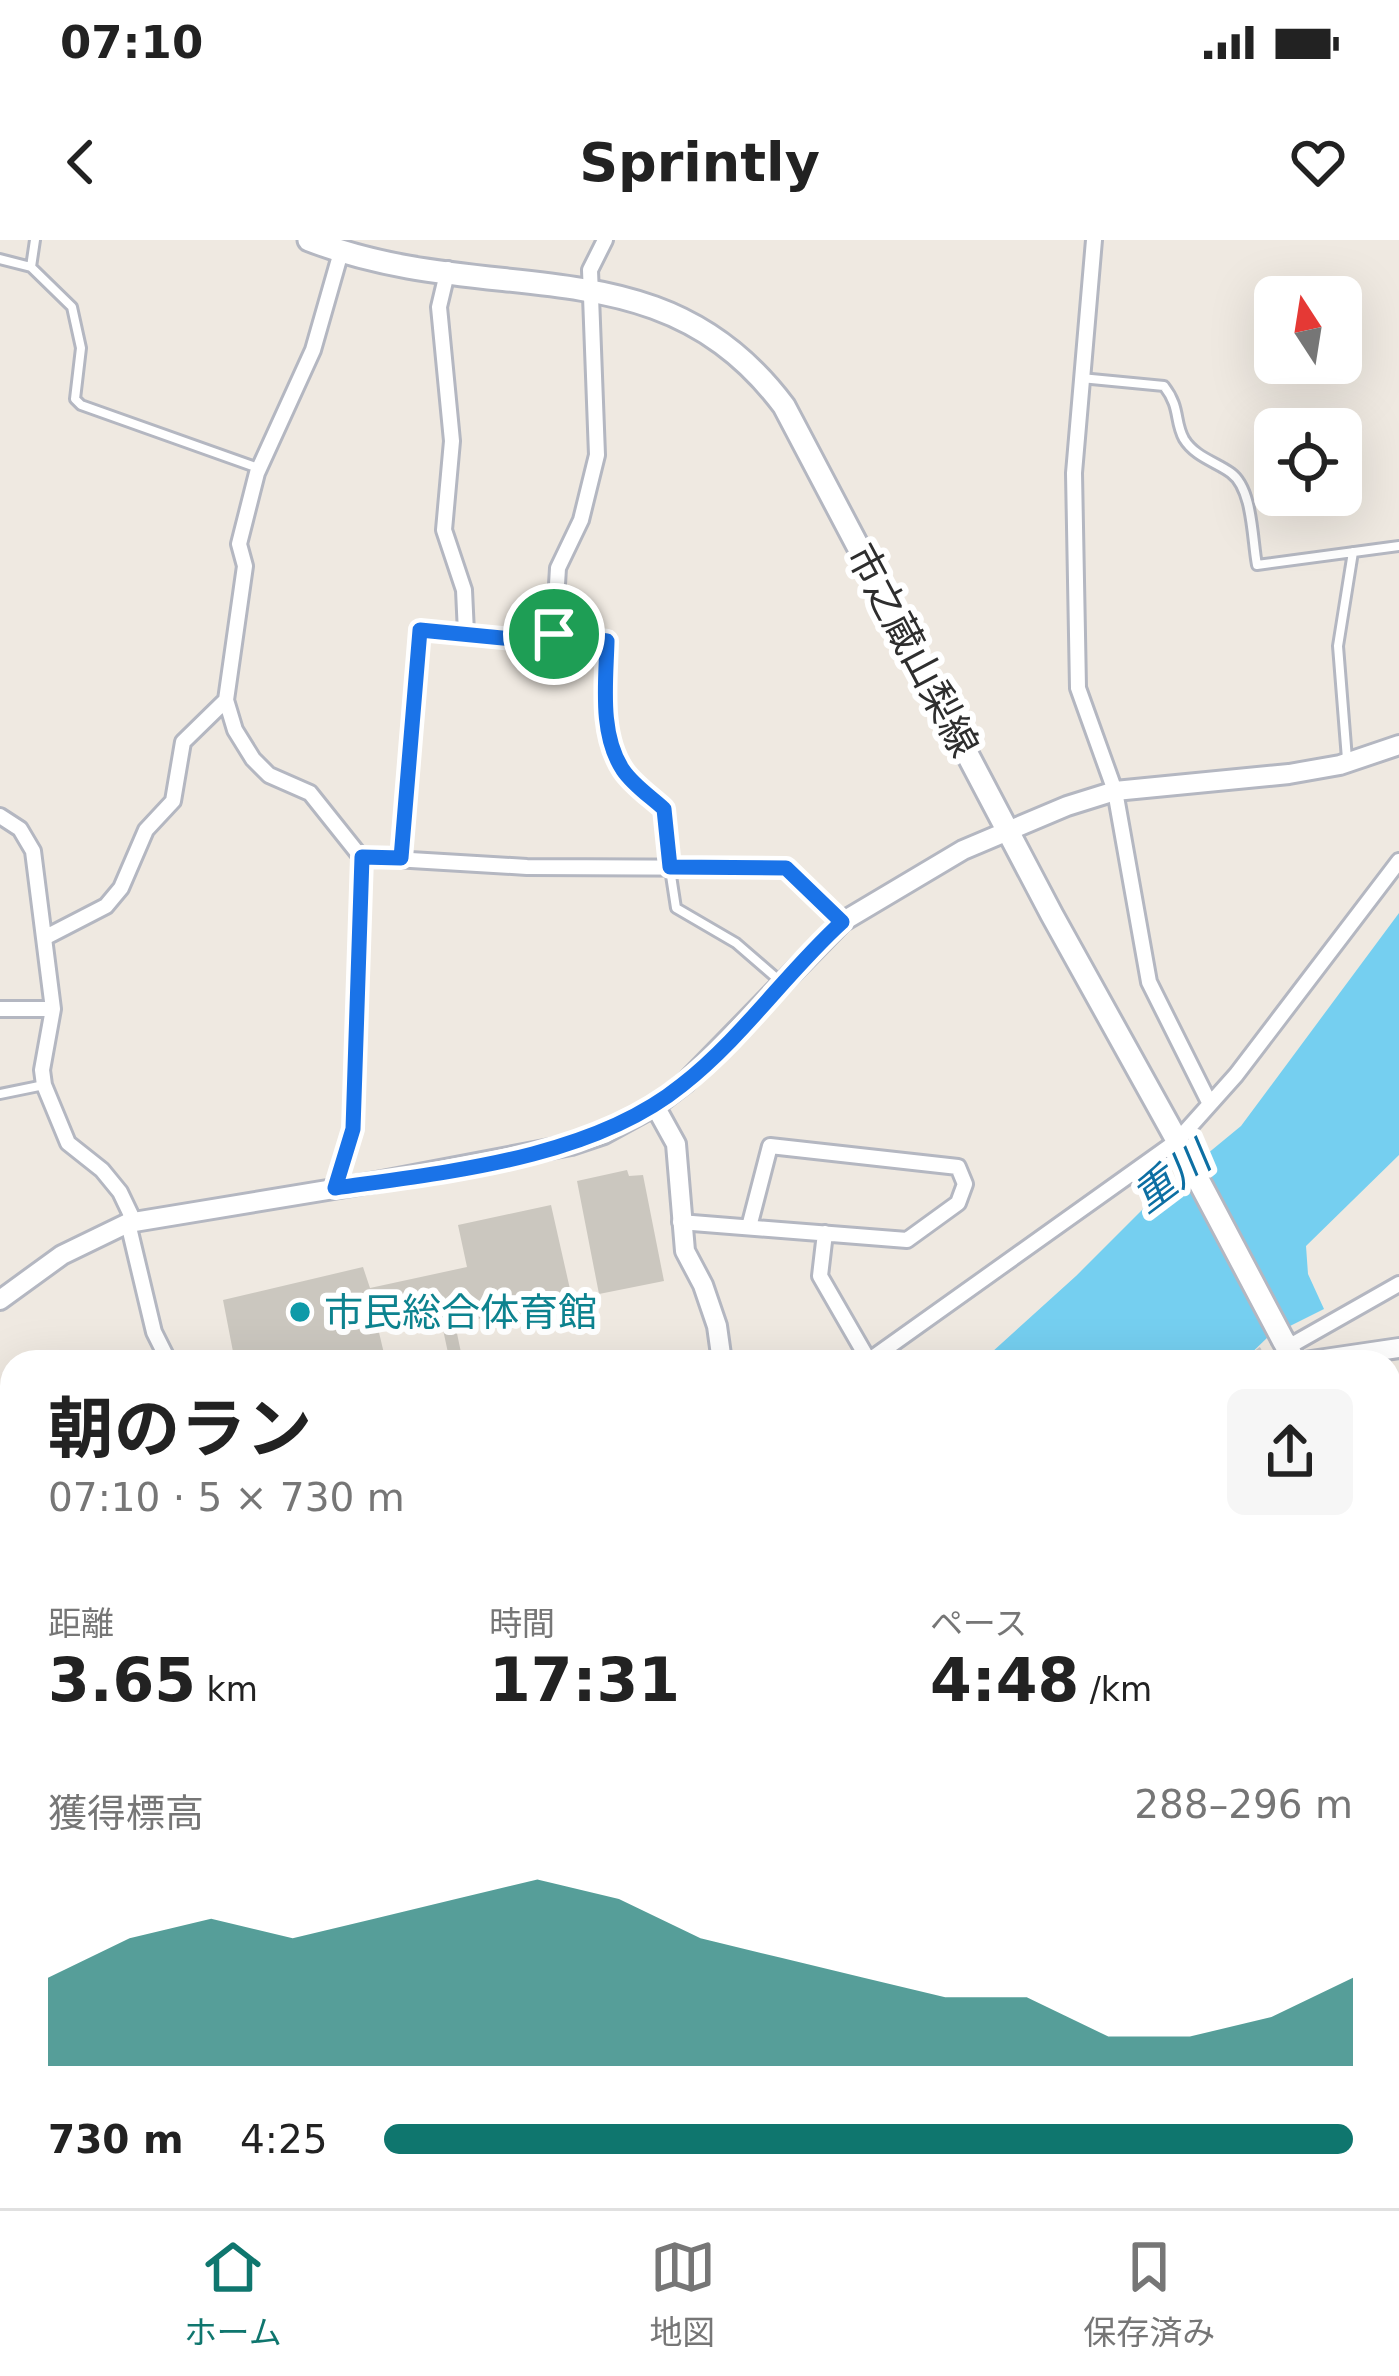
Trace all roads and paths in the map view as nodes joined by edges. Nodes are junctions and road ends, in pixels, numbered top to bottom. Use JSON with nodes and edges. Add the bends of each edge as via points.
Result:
{"nodes":[{"id":1,"x":35,"y":240,"type":"edge"},
{"id":2,"x":309,"y":240,"type":"edge"},
{"id":3,"x":605,"y":240,"type":"edge"},
{"id":4,"x":1094,"y":240,"type":"edge"},
{"id":5,"x":338,"y":246,"type":"edge"},
{"id":6,"x":0,"y":259,"type":"edge"},
{"id":7,"x":31,"y":267,"type":"junction"},
{"id":8,"x":448,"y":269,"type":"junction"},
{"id":9,"x":590,"y":270,"type":"junction"},
{"id":10,"x":1081,"y":378,"type":"junction"},
{"id":11,"x":259,"y":468,"type":"junction"},
{"id":12,"x":1399,"y":546,"type":"edge"},
{"id":13,"x":1353,"y":552,"type":"junction"},
{"id":14,"x":466,"y":632,"type":"junction"},
{"id":15,"x":554,"y":634,"type":"junction"},
{"id":16,"x":226,"y":700,"type":"junction"},
{"id":17,"x":1399,"y":745,"type":"edge"},
{"id":18,"x":1347,"y":762,"type":"junction"},
{"id":19,"x":1114,"y":791,"type":"junction"},
{"id":20,"x":0,"y":816,"type":"edge"},
{"id":21,"x":1008,"y":830,"type":"junction"},
{"id":22,"x":362,"y":857,"type":"junction"},
{"id":23,"x":401,"y":858,"type":"junction"},
{"id":24,"x":1399,"y":861,"type":"edge"},
{"id":25,"x":670,"y":867,"type":"junction"},
{"id":26,"x":842,"y":922,"type":"junction"},
{"id":27,"x":44,"y":938,"type":"junction"},
{"id":28,"x":782,"y":982,"type":"junction"},
{"id":29,"x":0,"y":1009,"type":"edge"},
{"id":30,"x":53,"y":1009,"type":"junction"},
{"id":31,"x":44,"y":1084,"type":"junction"},
{"id":32,"x":0,"y":1094,"type":"edge"},
{"id":33,"x":1209,"y":1102,"type":"junction"},
{"id":34,"x":655,"y":1106,"type":"junction"},
{"id":35,"x":1180,"y":1146,"type":"junction"},
{"id":36,"x":335,"y":1188,"type":"junction"},
{"id":37,"x":680,"y":1222,"type":"junction"},
{"id":38,"x":128,"y":1223,"type":"junction"},
{"id":39,"x":749,"y":1227,"type":"junction"},
{"id":40,"x":825,"y":1233,"type":"junction"},
{"id":41,"x":1399,"y":1284,"type":"edge"},
{"id":42,"x":0,"y":1300,"type":"edge"},
{"id":43,"x":1399,"y":1348,"type":"edge"},
{"id":44,"x":163,"y":1350,"type":"edge"},
{"id":45,"x":720,"y":1350,"type":"edge"},
{"id":46,"x":862,"y":1350,"type":"edge"},
{"id":47,"x":884,"y":1350,"type":"edge"},
{"id":48,"x":1290,"y":1350,"type":"edge"},
{"id":49,"x":1297,"y":1350,"type":"edge"},
{"id":50,"x":1356,"y":1350,"type":"edge"}],
"edges":[{"from":1,"to":7,"type":"lane"},
{"from":2,"to":5,"type":"main road","name":"市之蔵山梨線"},
{"from":3,"to":9,"type":"street"},
{"from":4,"to":10,"type":"street"},
{"from":5,"to":8,"type":"main road","name":"市之蔵山梨線"},
{"from":5,"to":11,"type":"street","via":[[313,350]]},
{"from":6,"to":7,"type":"lane"},
{"from":7,"to":11,"type":"lane","via":[[72,307],[81,405]]},
{"from":8,"to":9,"type":"main road","name":"市之蔵山梨線"},
{"from":8,"to":14,"type":"street","via":[[439,307],[452,441],[444,530],[464,590]]},
{"from":9,"to":15,"type":"street","via":[[597,455],[581,520],[558,568]]},
{"from":9,"to":21,"type":"main road","name":"市之蔵山梨線","via":[[674,294],[754,359]]},
{"from":10,"to":13,"type":"lane","via":[[1164,386],[1190,447],[1243,488],[1257,565]]},
{"from":10,"to":19,"type":"street","via":[[1078,688]]},
{"from":11,"to":16,"type":"street","via":[[239,544],[244,566]]},
{"from":12,"to":13,"type":"lane"},
{"from":13,"to":18,"type":"lane","via":[[1338,646]]},
{"from":14,"to":15,"type":"lane","via":[[523,640]]},
{"from":14,"to":23,"type":"street","via":[[420,630]]},
{"from":15,"to":25,"type":"street","via":[[607,641],[606,716],[616,757],[664,809]]},
{"from":16,"to":22,"type":"street","via":[[253,759],[310,794]]},
{"from":16,"to":27,"type":"street","via":[[183,742],[172,801],[146,830],[121,888],[106,906]]},
{"from":17,"to":18,"type":"street"},
{"from":18,"to":19,"type":"street"},
{"from":19,"to":21,"type":"street"},
{"from":19,"to":33,"type":"street","via":[[1149,982]]},
{"from":20,"to":27,"type":"street","via":[[33,850]]},
{"from":21,"to":26,"type":"street"},
{"from":21,"to":35,"type":"main road","name":"市之蔵山梨線"},
{"from":22,"to":23,"type":"street"},
{"from":22,"to":36,"type":"street","via":[[353,1129]]},
{"from":23,"to":25,"type":"street"},
{"from":24,"to":33,"type":"street"},
{"from":25,"to":26,"type":"street","via":[[786,868]]},
{"from":25,"to":28,"type":"lane","via":[[676,908]]},
{"from":26,"to":28,"type":"street"},
{"from":27,"to":30,"type":"street"},
{"from":28,"to":34,"type":"street"},
{"from":29,"to":30,"type":"street"},
{"from":30,"to":31,"type":"street"},
{"from":31,"to":32,"type":"lane"},
{"from":31,"to":38,"type":"street","via":[[68,1143],[120,1192]]},
{"from":33,"to":35,"type":"street"},
{"from":34,"to":36,"type":"street","via":[[571,1145]]},
{"from":34,"to":37,"type":"street","via":[[676,1144]]},
{"from":35,"to":47,"type":"street"},
{"from":35,"to":48,"type":"main road","name":"市之蔵山梨線","bridge":true},
{"from":36,"to":38,"type":"street"},
{"from":37,"to":39,"type":"street"},
{"from":37,"to":45,"type":"street"},
{"from":38,"to":42,"type":"street"},
{"from":38,"to":44,"type":"street"},
{"from":39,"to":40,"type":"street"},
{"from":39,"to":40,"type":"street","via":[[770,1146],[958,1167],[965,1184],[958,1203],[907,1240]]},
{"from":40,"to":46,"type":"street","via":[[820,1276]]},
{"from":41,"to":49,"type":"street"},
{"from":43,"to":50,"type":"street"}]}
